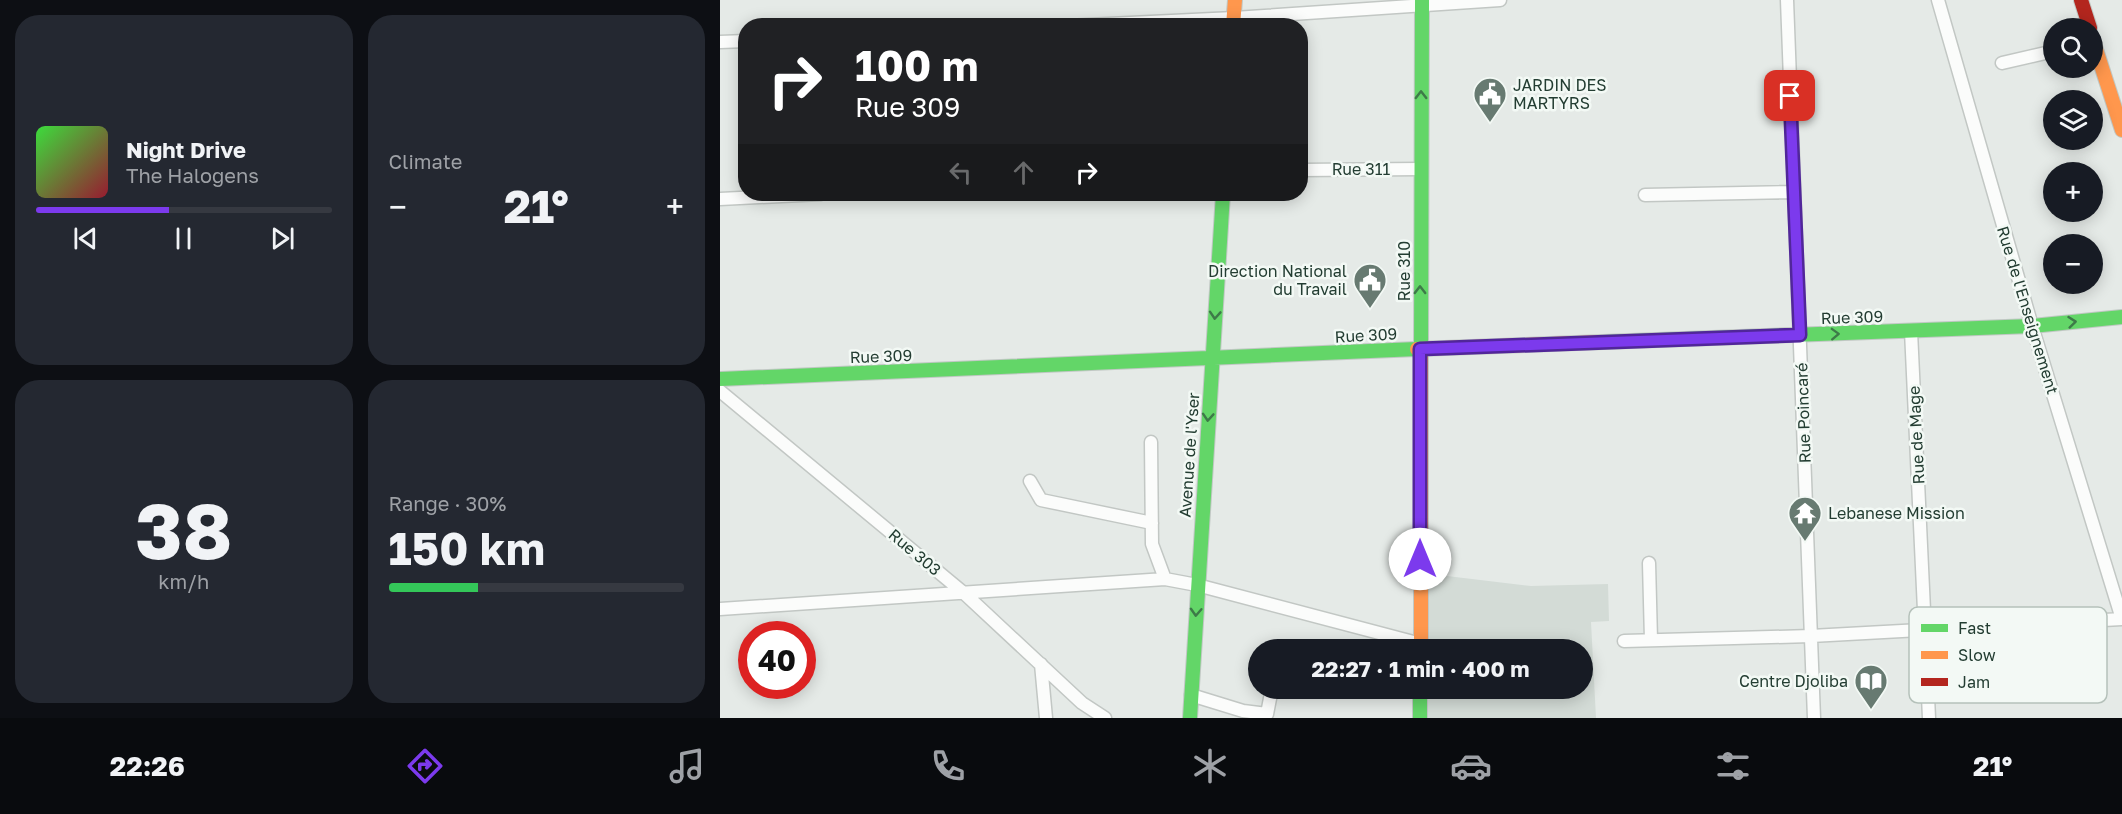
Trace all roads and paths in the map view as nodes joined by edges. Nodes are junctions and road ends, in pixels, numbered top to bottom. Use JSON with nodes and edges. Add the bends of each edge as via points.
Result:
{"nodes":[{"id":1,"x":1235,"y":0,"type":"edge"},
{"id":2,"x":1500,"y":0,"type":"edge"},
{"id":3,"x":1786,"y":0,"type":"edge"},
{"id":4,"x":1938,"y":0,"type":"edge"},
{"id":5,"x":2081,"y":0,"type":"edge"},
{"id":6,"x":1422,"y":2,"type":"edge"},
{"id":7,"x":1233,"y":18,"type":"edge"},
{"id":8,"x":1271,"y":18,"type":"edge"},
{"id":9,"x":2086,"y":18,"type":"edge"},
{"id":10,"x":738,"y":41,"type":"edge"},
{"id":11,"x":720,"y":42,"type":"edge"},
{"id":12,"x":2043,"y":54,"type":"edge"},
{"id":13,"x":2002,"y":63,"type":"dead end"},
{"id":14,"x":2103,"y":66,"type":"edge"},
{"id":15,"x":2119,"y":108,"type":"edge"},
{"id":16,"x":2122,"y":130,"type":"edge"},
{"id":17,"x":1421,"y":169,"type":"junction"},
{"id":18,"x":1308,"y":170,"type":"edge"},
{"id":19,"x":1794,"y":192,"type":"junction"},
{"id":20,"x":1645,"y":195,"type":"dead end"},
{"id":21,"x":738,"y":198,"type":"edge"},
{"id":22,"x":720,"y":199,"type":"edge"},
{"id":23,"x":1223,"y":201,"type":"edge"},
{"id":24,"x":2122,"y":317,"type":"edge"},
{"id":25,"x":2032,"y":326,"type":"junction"},
{"id":26,"x":1911,"y":331,"type":"junction"},
{"id":27,"x":1800,"y":335,"type":"junction"},
{"id":28,"x":1420,"y":349,"type":"junction"},
{"id":29,"x":1212,"y":359,"type":"junction"},
{"id":30,"x":720,"y":379,"type":"edge"},
{"id":31,"x":720,"y":391,"type":"edge"},
{"id":32,"x":1151,"y":442,"type":"dead end"},
{"id":33,"x":1030,"y":481,"type":"dead end"},
{"id":34,"x":1152,"y":523,"type":"junction"},
{"id":35,"x":1649,"y":563,"type":"dead end"},
{"id":36,"x":1165,"y":579,"type":"junction"},
{"id":37,"x":1197,"y":585,"type":"junction"},
{"id":38,"x":965,"y":594,"type":"junction"},
{"id":39,"x":1924,"y":607,"type":"edge"},
{"id":40,"x":720,"y":609,"type":"edge"},
{"id":41,"x":2122,"y":619,"type":"edge"},
{"id":42,"x":2107,"y":620,"type":"edge"},
{"id":43,"x":1909,"y":632,"type":"edge"},
{"id":44,"x":1811,"y":636,"type":"junction"},
{"id":45,"x":1392,"y":639,"type":"edge"},
{"id":46,"x":1421,"y":639,"type":"edge"},
{"id":47,"x":1651,"y":640,"type":"junction"},
{"id":48,"x":1624,"y":641,"type":"dead end"},
{"id":49,"x":1041,"y":664,"type":"junction"},
{"id":50,"x":1191,"y":695,"type":"junction"},
{"id":51,"x":1270,"y":699,"type":"edge"},
{"id":52,"x":1420,"y":699,"type":"edge"},
{"id":53,"x":1928,"y":703,"type":"edge"},
{"id":54,"x":1046,"y":718,"type":"edge"},
{"id":55,"x":1105,"y":718,"type":"edge"},
{"id":56,"x":1190,"y":718,"type":"edge"},
{"id":57,"x":1420,"y":718,"type":"edge"},
{"id":58,"x":1814,"y":718,"type":"edge"},
{"id":59,"x":1929,"y":718,"type":"edge"}],
"edges":[{"from":1,"to":7,"type":"street"},
{"from":2,"to":6,"type":"street"},
{"from":3,"to":19,"type":"street","name":"Rue Poincaré"},
{"from":4,"to":25,"type":"street","name":"Rue de l'Enseignement"},
{"from":5,"to":9,"type":"street"},
{"from":6,"to":8,"type":"street"},
{"from":17,"to":6,"type":"street","name":"Rue 310","one_way":true},
{"from":10,"to":11,"type":"street"},
{"from":12,"to":13,"type":"street"},
{"from":14,"to":15,"type":"street"},
{"from":15,"to":16,"type":"street"},
{"from":17,"to":18,"type":"street","name":"Rue 311"},
{"from":28,"to":17,"type":"street","name":"Rue 310","one_way":true},
{"from":19,"to":20,"type":"street"},
{"from":19,"to":27,"type":"street","name":"Rue Poincaré"},
{"from":21,"to":22,"type":"street"},
{"from":23,"to":29,"type":"street","name":"Avenue de l'Yser","one_way":true},
{"from":25,"to":24,"type":"street","name":"Rue 309","one_way":true},
{"from":25,"to":26,"type":"street","name":"Rue 309"},
{"from":25,"to":41,"type":"street","name":"Rue de l'Enseignement"},
{"from":27,"to":26,"type":"street","name":"Rue 309","one_way":true},
{"from":26,"to":39,"type":"street","name":"Rue de Mage"},
{"from":27,"to":28,"type":"street","name":"Rue 309"},
{"from":27,"to":44,"type":"street","name":"Rue Poincaré"},
{"from":28,"to":29,"type":"street","name":"Rue 309"},
{"from":28,"to":46,"type":"street","name":"Rue 310"},
{"from":29,"to":30,"type":"street","name":"Rue 309"},
{"from":29,"to":37,"type":"street","name":"Avenue de l'Yser","one_way":true},
{"from":31,"to":38,"type":"street","name":"Rue 303"},
{"from":32,"to":34,"type":"street"},
{"from":33,"to":34,"type":"street","via":[[1041,500]]},
{"from":34,"to":36,"type":"street","via":[[1152,544]]},
{"from":35,"to":47,"type":"street"},
{"from":36,"to":37,"type":"street"},
{"from":36,"to":38,"type":"street"},
{"from":37,"to":45,"type":"street"},
{"from":37,"to":50,"type":"street","name":"Avenue de l'Yser","one_way":true},
{"from":38,"to":40,"type":"street"},
{"from":38,"to":49,"type":"street","name":"Rue 303"},
{"from":41,"to":42,"type":"street"},
{"from":43,"to":44,"type":"street"},
{"from":44,"to":47,"type":"street"},
{"from":44,"to":58,"type":"street","name":"Rue Poincaré"},
{"from":47,"to":48,"type":"street"},
{"from":49,"to":54,"type":"street"},
{"from":49,"to":55,"type":"street","name":"Rue 303","via":[[1082,703]]},
{"from":50,"to":51,"type":"street","via":[[1267,714]]},
{"from":50,"to":56,"type":"street","name":"Avenue de l'Yser"},
{"from":52,"to":57,"type":"street"},
{"from":53,"to":59,"type":"street","name":"Rue de Mage"}]}
